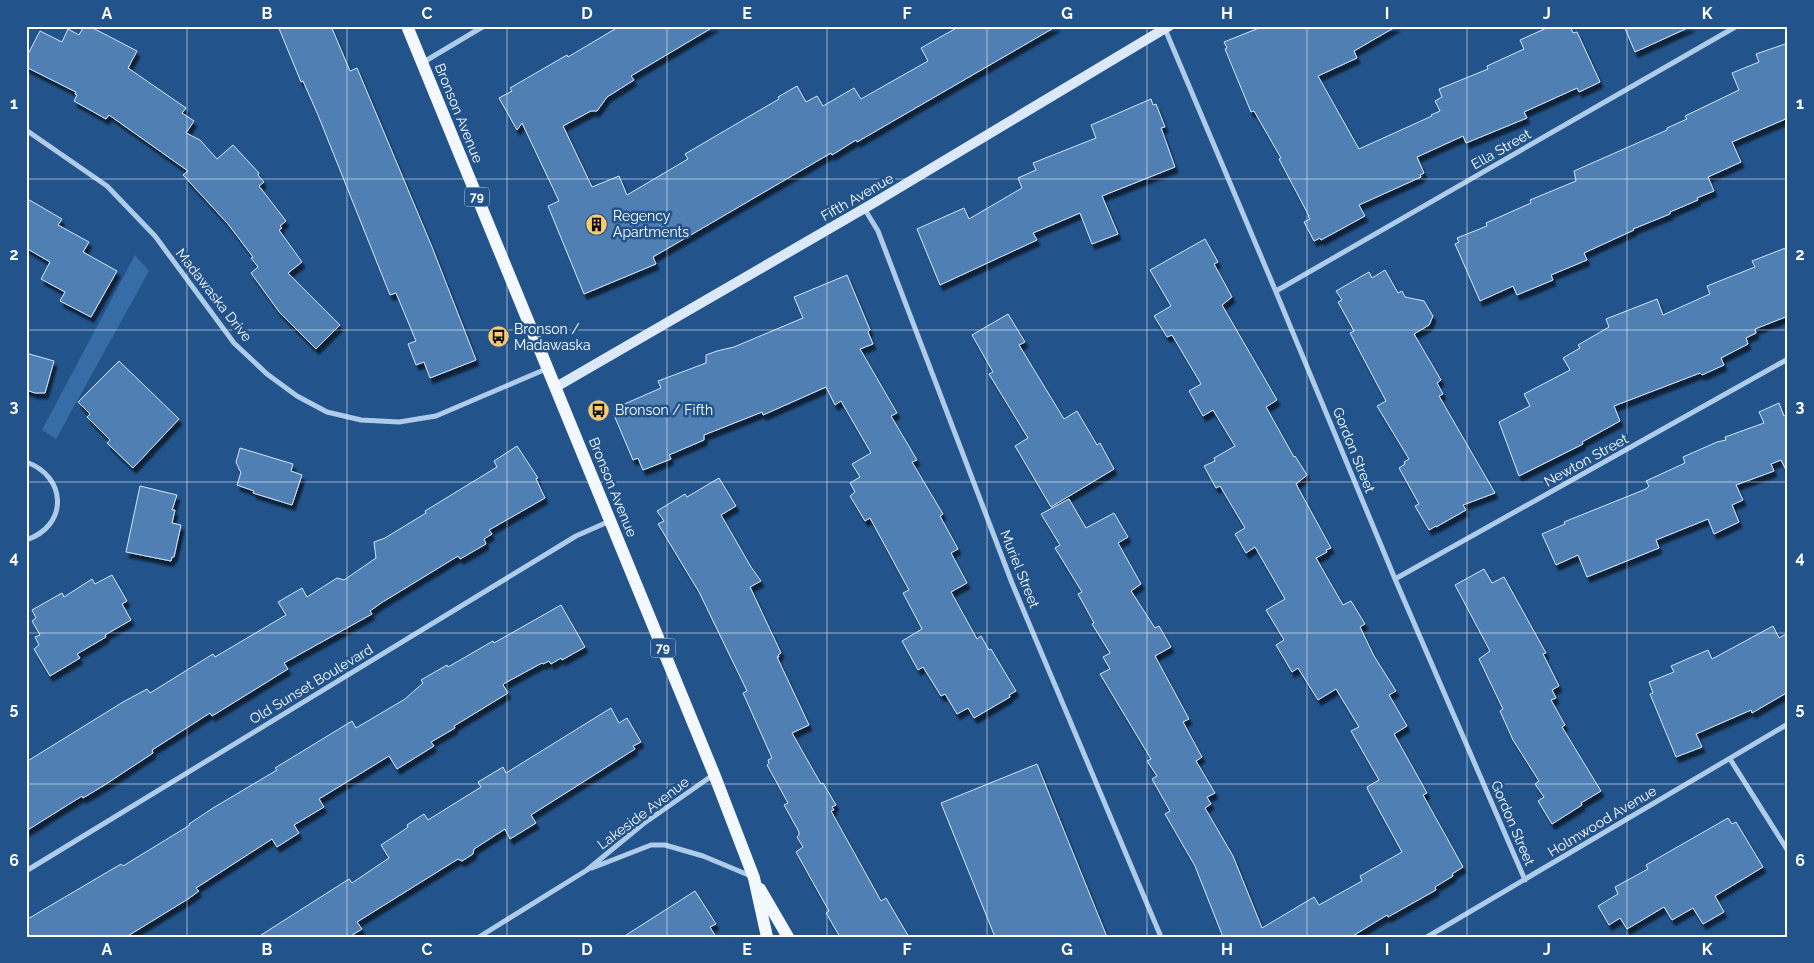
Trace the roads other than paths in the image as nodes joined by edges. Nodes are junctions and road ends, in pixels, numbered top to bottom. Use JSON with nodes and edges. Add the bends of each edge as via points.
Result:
{"nodes":[{"id":1,"x":407,"y":26,"type":"edge"},
{"id":2,"x":484,"y":26,"type":"edge"},
{"id":3,"x":1737,"y":26,"type":"edge"},
{"id":4,"x":1167,"y":28,"type":"edge"},
{"id":5,"x":422,"y":63,"type":"junction"},
{"id":6,"x":26,"y":130,"type":"edge"},
{"id":7,"x":864,"y":208,"type":"junction"},
{"id":8,"x":1276,"y":291,"type":"junction"},
{"id":9,"x":1788,"y":359,"type":"edge"},
{"id":10,"x":548,"y":368,"type":"junction"},
{"id":11,"x":556,"y":387,"type":"junction"},
{"id":12,"x":26,"y":462,"type":"edge"},
{"id":13,"x":610,"y":521,"type":"junction"},
{"id":14,"x":26,"y":540,"type":"edge"},
{"id":15,"x":1395,"y":579,"type":"junction"},
{"id":16,"x":1788,"y":724,"type":"edge"},
{"id":17,"x":1730,"y":758,"type":"junction"},
{"id":18,"x":714,"y":774,"type":"junction"},
{"id":19,"x":1788,"y":851,"type":"edge"},
{"id":20,"x":587,"y":870,"type":"junction"},
{"id":21,"x":26,"y":871,"type":"edge"},
{"id":22,"x":754,"y":878,"type":"junction"},
{"id":23,"x":1525,"y":880,"type":"junction"},
{"id":24,"x":479,"y":937,"type":"edge"},
{"id":25,"x":767,"y":937,"type":"edge"},
{"id":26,"x":788,"y":937,"type":"edge"},
{"id":27,"x":1161,"y":937,"type":"edge"},
{"id":28,"x":1427,"y":937,"type":"edge"}],
"edges":[{"from":1,"to":5,"type":"main road","name":"Bronson Avenue","number":"79"},
{"from":2,"to":5,"type":"street"},
{"from":3,"to":8,"type":"street","name":"Ella Street"},
{"from":4,"to":7,"type":"street","name":"Fifth Avenue"},
{"from":4,"to":8,"type":"street","name":"Gordon Street"},
{"from":5,"to":10,"type":"main road","name":"Bronson Avenue","number":"79"},
{"from":6,"to":10,"type":"street","name":"Madawaska Drive","via":[[107,186],[155,236],[234,343],[268,374],[298,396],[328,412],[371,421],[399,422],[436,416]]},
{"from":7,"to":11,"type":"street","name":"Fifth Avenue"},
{"from":7,"to":27,"type":"street","name":"Muriel Street","via":[[878,231],[1012,583]]},
{"from":8,"to":15,"type":"street","name":"Gordon Street"},
{"from":9,"to":15,"type":"street","name":"Newton Street"},
{"from":10,"to":11,"type":"main road","name":"Bronson Avenue","number":"79"},
{"from":11,"to":13,"type":"main road","name":"Bronson Avenue","number":"79"},
{"from":12,"to":14,"type":"street","via":[[48,474],[56,487],[58,500],[56,514],[49,526]]},
{"from":13,"to":18,"type":"main road","name":"Bronson Avenue","number":"79"},
{"from":13,"to":21,"type":"street","name":"Old Sunset Boulevard","via":[[576,536]]},
{"from":15,"to":23,"type":"street","name":"Gordon Street"},
{"from":16,"to":17,"type":"street","name":"Holmwood Avenue"},
{"from":17,"to":19,"type":"street"},
{"from":17,"to":23,"type":"street","name":"Holmwood Avenue"},
{"from":18,"to":20,"type":"street","name":"Lakeside Avenue","via":[[643,824]]},
{"from":18,"to":22,"type":"main road","name":"Bronson Avenue","number":"79"},
{"from":20,"to":22,"type":"street","name":"Lakeside Avenue","via":[[651,845],[665,845],[702,856]]},
{"from":20,"to":24,"type":"street","name":"Lakeside Avenue"},
{"from":22,"to":25,"type":"main road","name":"Bronson Avenue","number":"79"},
{"from":22,"to":26,"type":"main road","name":"Bronson Avenue","number":"79"},
{"from":23,"to":28,"type":"street","name":"Holmwood Avenue"}]}
